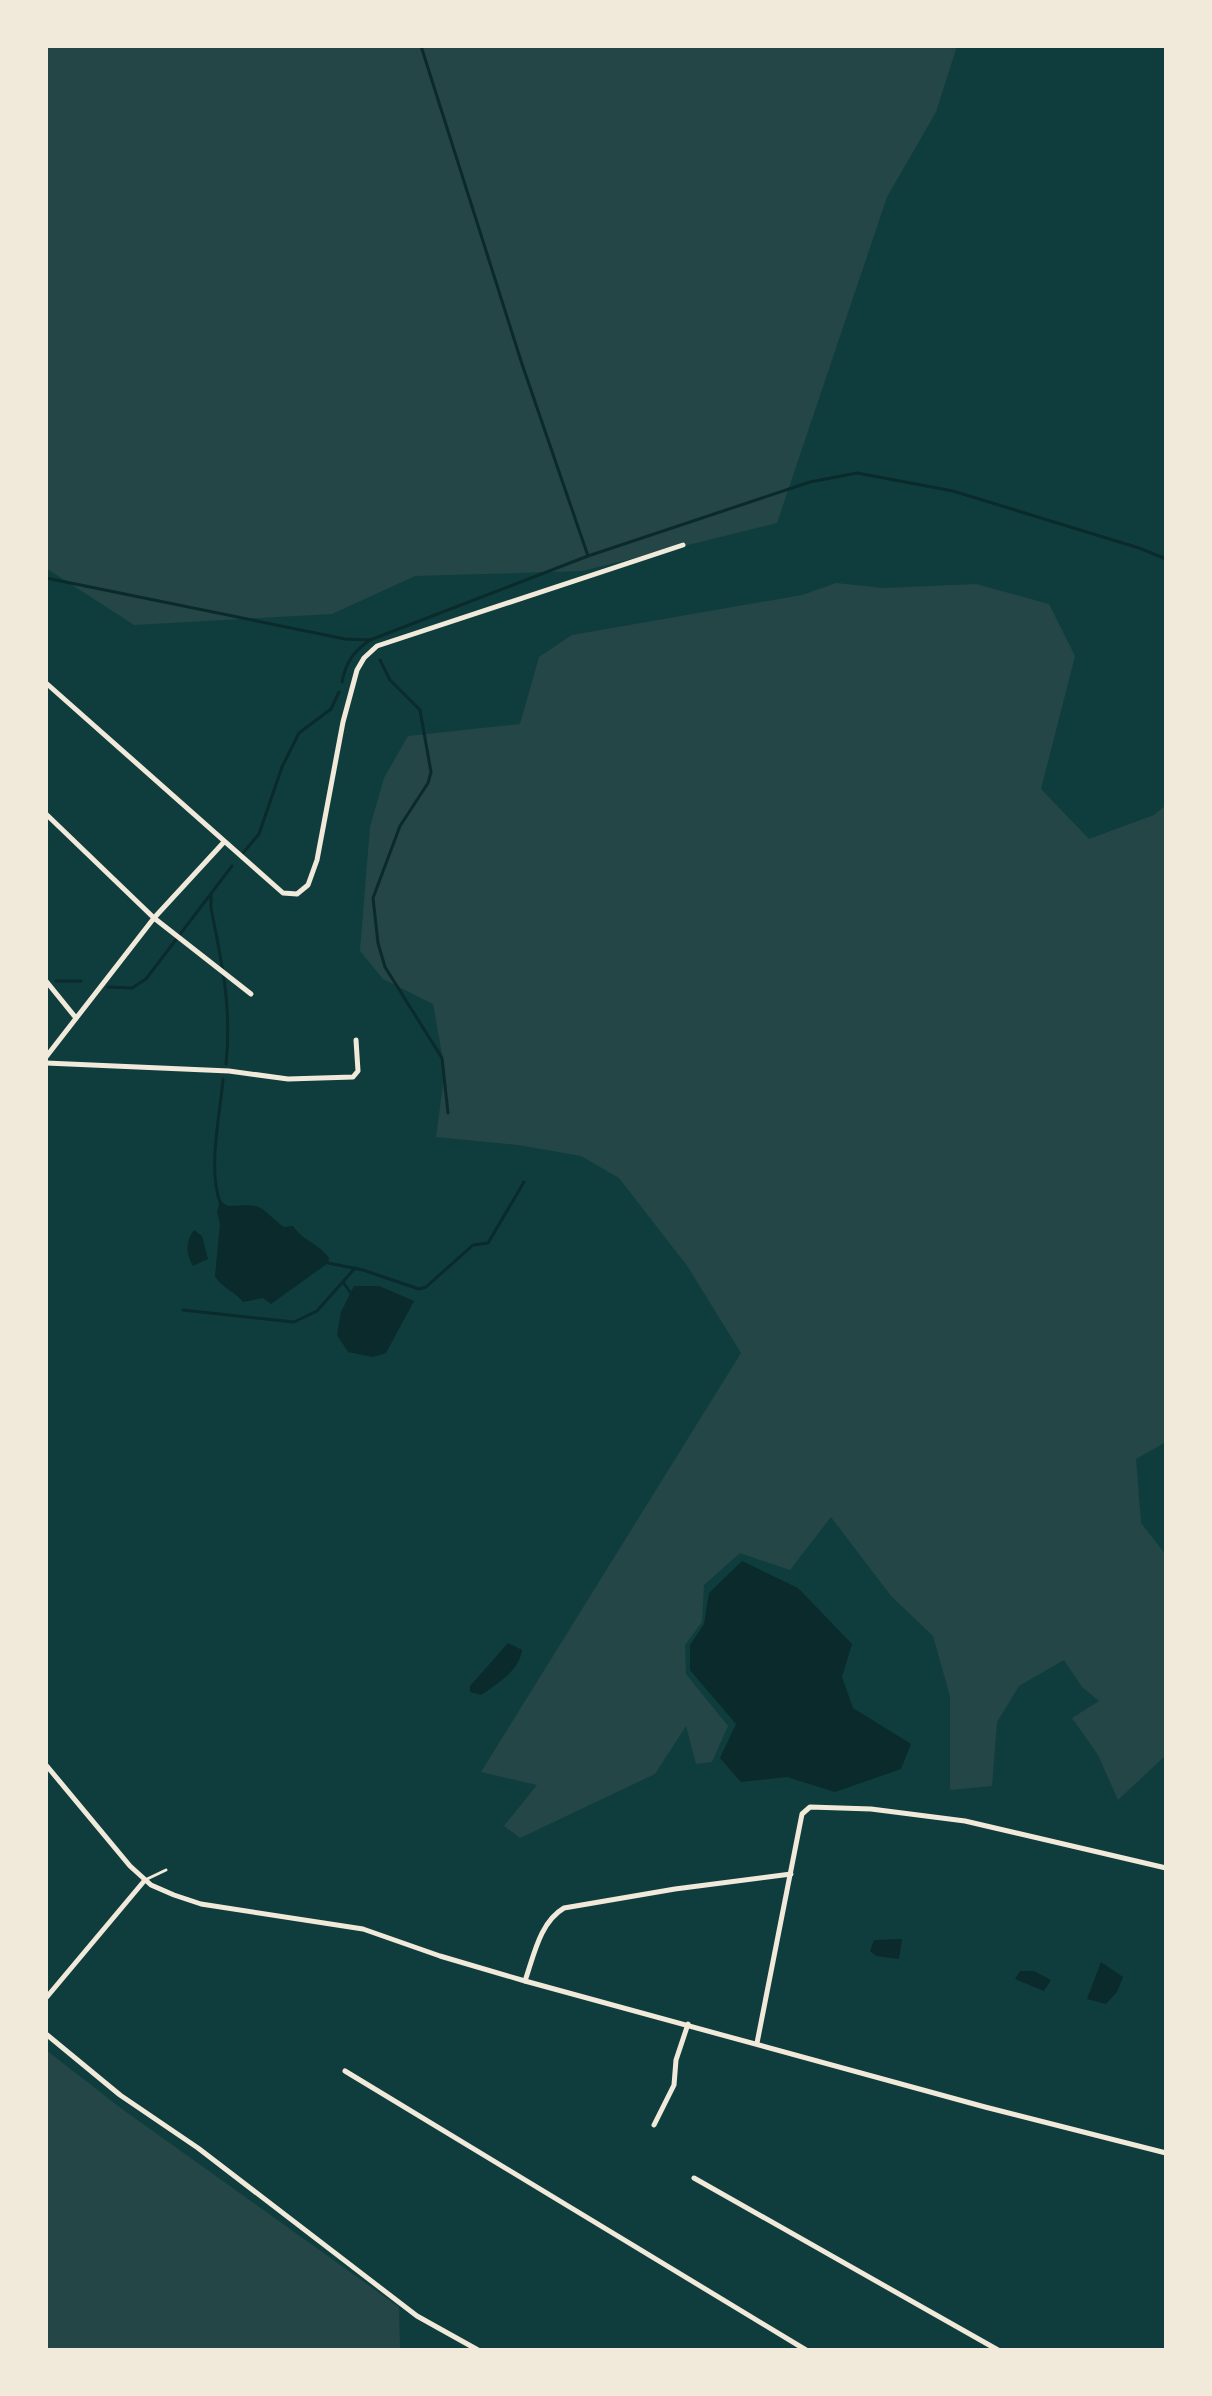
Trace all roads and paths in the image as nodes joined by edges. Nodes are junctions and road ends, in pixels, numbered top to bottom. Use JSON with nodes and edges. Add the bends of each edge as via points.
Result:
{"nodes":[{"id":1,"x":683,"y":545,"type":"dead end"},
{"id":2,"x":46,"y":683,"type":"edge"},
{"id":3,"x":46,"y":814,"type":"edge"},
{"id":4,"x":224,"y":842,"type":"junction"},
{"id":5,"x":154,"y":918,"type":"junction"},
{"id":6,"x":46,"y":981,"type":"edge"},
{"id":7,"x":251,"y":994,"type":"dead end"},
{"id":8,"x":76,"y":1018,"type":"junction"},
{"id":9,"x":356,"y":1040,"type":"dead end"},
{"id":10,"x":46,"y":1060,"type":"edge"},
{"id":11,"x":46,"y":1765,"type":"edge"},
{"id":12,"x":1166,"y":1868,"type":"edge"},
{"id":13,"x":166,"y":1870,"type":"dead end"},
{"id":14,"x":792,"y":1874,"type":"junction"},
{"id":15,"x":145,"y":1880,"type":"junction"},
{"id":16,"x":525,"y":1981,"type":"junction"},
{"id":17,"x":46,"y":1998,"type":"edge"},
{"id":18,"x":688,"y":2024,"type":"junction"},
{"id":19,"x":46,"y":2034,"type":"edge"},
{"id":20,"x":757,"y":2043,"type":"junction"},
{"id":21,"x":345,"y":2071,"type":"dead end"},
{"id":22,"x":654,"y":2125,"type":"dead end"},
{"id":23,"x":1166,"y":2153,"type":"edge"},
{"id":24,"x":694,"y":2178,"type":"dead end"},
{"id":25,"x":477,"y":2350,"type":"edge"},
{"id":26,"x":806,"y":2350,"type":"edge"},
{"id":27,"x":998,"y":2350,"type":"edge"}],
"edges":[{"from":1,"to":4,"type":"street","via":[[377,646],[357,670],[317,860],[308,885],[297,894],[283,893]]},
{"from":2,"to":4,"type":"street"},
{"from":3,"to":5,"type":"street"},
{"from":4,"to":5,"type":"street"},
{"from":5,"to":7,"type":"street"},
{"from":5,"to":8,"type":"street"},
{"from":6,"to":8,"type":"street"},
{"from":8,"to":10,"type":"street"},
{"from":9,"to":10,"type":"street","via":[[358,1071],[353,1077],[288,1079]]},
{"from":11,"to":15,"type":"street"},
{"from":12,"to":14,"type":"street","via":[[965,1821],[825,1806],[802,1814]]},
{"from":13,"to":15,"type":"lane"},
{"from":14,"to":16,"type":"street","via":[[564,1908],[546,1924]]},
{"from":14,"to":20,"type":"street"},
{"from":15,"to":16,"type":"street","via":[[201,1904],[363,1929]]},
{"from":15,"to":17,"type":"street"},
{"from":16,"to":18,"type":"street"},
{"from":18,"to":20,"type":"street"},
{"from":18,"to":22,"type":"street","via":[[674,2085]]},
{"from":19,"to":25,"type":"street","via":[[417,2316]]},
{"from":20,"to":23,"type":"street"},
{"from":21,"to":26,"type":"street"},
{"from":24,"to":27,"type":"street"}]}
